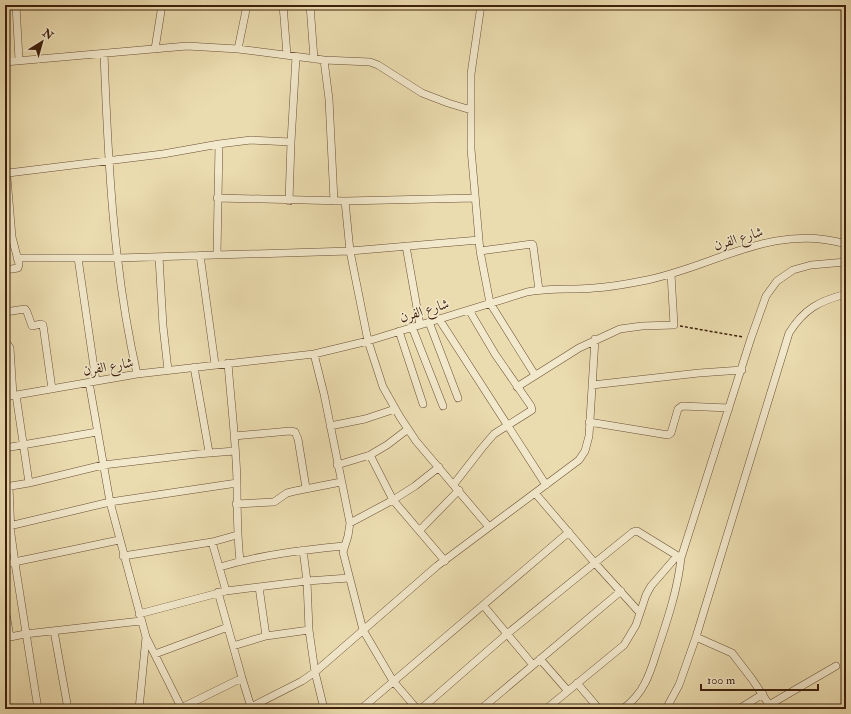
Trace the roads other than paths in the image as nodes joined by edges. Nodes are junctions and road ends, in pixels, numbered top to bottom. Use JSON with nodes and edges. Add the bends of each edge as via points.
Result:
{"nodes":[{"id":1,"x":16,"y":5,"type":"edge"},
{"id":2,"x":162,"y":5,"type":"edge"},
{"id":3,"x":246,"y":5,"type":"edge"},
{"id":4,"x":283,"y":5,"type":"edge"},
{"id":5,"x":310,"y":5,"type":"edge"},
{"id":6,"x":481,"y":5,"type":"edge"},
{"id":7,"x":155,"y":49,"type":"junction"},
{"id":8,"x":238,"y":49,"type":"junction"},
{"id":9,"x":104,"y":53,"type":"junction"},
{"id":10,"x":287,"y":55,"type":"junction"},
{"id":11,"x":296,"y":57,"type":"junction"},
{"id":12,"x":314,"y":59,"type":"junction"},
{"id":13,"x":19,"y":60,"type":"junction"},
{"id":14,"x":324,"y":60,"type":"junction"},
{"id":15,"x":5,"y":62,"type":"edge"},
{"id":16,"x":471,"y":110,"type":"junction"},
{"id":17,"x":291,"y":142,"type":"junction"},
{"id":18,"x":219,"y":144,"type":"junction"},
{"id":19,"x":5,"y":154,"type":"edge"},
{"id":20,"x":109,"y":161,"type":"junction"},
{"id":21,"x":8,"y":173,"type":"junction"},
{"id":22,"x":217,"y":198,"type":"junction"},
{"id":23,"x":475,"y":198,"type":"junction"},
{"id":24,"x":289,"y":200,"type":"junction"},
{"id":25,"x":334,"y":201,"type":"junction"},
{"id":26,"x":345,"y":201,"type":"junction"},
{"id":27,"x":9,"y":238,"type":"edge"},
{"id":28,"x":479,"y":240,"type":"junction"},
{"id":29,"x":846,"y":244,"type":"edge"},
{"id":30,"x":406,"y":246,"type":"junction"},
{"id":31,"x":350,"y":251,"type":"junction"},
{"id":32,"x":480,"y":251,"type":"junction"},
{"id":33,"x":200,"y":255,"type":"junction"},
{"id":34,"x":217,"y":255,"type":"junction"},
{"id":35,"x":159,"y":257,"type":"junction"},
{"id":36,"x":17,"y":258,"type":"junction"},
{"id":37,"x":78,"y":258,"type":"junction"},
{"id":38,"x":118,"y":258,"type":"junction"},
{"id":39,"x":846,"y":262,"type":"edge"},
{"id":40,"x":5,"y":270,"type":"edge"},
{"id":41,"x":671,"y":274,"type":"junction"},
{"id":42,"x":539,"y":290,"type":"junction"},
{"id":43,"x":846,"y":294,"type":"edge"},
{"id":44,"x":490,"y":303,"type":"junction"},
{"id":45,"x":469,"y":310,"type":"junction"},
{"id":46,"x":5,"y":312,"type":"edge"},
{"id":47,"x":439,"y":319,"type":"junction"},
{"id":48,"x":429,"y":322,"type":"junction"},
{"id":49,"x":416,"y":326,"type":"junction"},
{"id":50,"x":399,"y":331,"type":"junction"},
{"id":51,"x":595,"y":339,"type":"junction"},
{"id":52,"x":368,"y":341,"type":"junction"},
{"id":53,"x":5,"y":345,"type":"edge"},
{"id":54,"x":314,"y":354,"type":"junction"},
{"id":55,"x":228,"y":363,"type":"junction"},
{"id":56,"x":215,"y":364,"type":"junction"},
{"id":57,"x":194,"y":367,"type":"junction"},
{"id":58,"x":168,"y":370,"type":"junction"},
{"id":59,"x":742,"y":370,"type":"junction"},
{"id":60,"x":137,"y":374,"type":"junction"},
{"id":61,"x":535,"y":375,"type":"junction"},
{"id":62,"x":92,"y":382,"type":"junction"},
{"id":63,"x":592,"y":385,"type":"junction"},
{"id":64,"x":517,"y":386,"type":"junction"},
{"id":65,"x":52,"y":389,"type":"junction"},
{"id":66,"x":15,"y":395,"type":"junction"},
{"id":67,"x":5,"y":397,"type":"edge"},
{"id":68,"x":458,"y":398,"type":"dead end"},
{"id":69,"x":423,"y":404,"type":"dead end"},
{"id":70,"x":443,"y":406,"type":"dead end"},
{"id":71,"x":729,"y":408,"type":"junction"},
{"id":72,"x":396,"y":409,"type":"junction"},
{"id":73,"x":590,"y":422,"type":"junction"},
{"id":74,"x":330,"y":426,"type":"junction"},
{"id":75,"x":507,"y":426,"type":"junction"},
{"id":76,"x":408,"y":429,"type":"junction"},
{"id":77,"x":97,"y":432,"type":"junction"},
{"id":78,"x":234,"y":436,"type":"junction"},
{"id":79,"x":24,"y":446,"type":"junction"},
{"id":80,"x":5,"y":448,"type":"edge"},
{"id":81,"x":235,"y":451,"type":"junction"},
{"id":82,"x":209,"y":452,"type":"junction"},
{"id":83,"x":370,"y":455,"type":"junction"},
{"id":84,"x":103,"y":465,"type":"junction"},
{"id":85,"x":337,"y":465,"type":"junction"},
{"id":86,"x":439,"y":467,"type":"junction"},
{"id":87,"x":341,"y":482,"type":"junction"},
{"id":88,"x":29,"y":483,"type":"junction"},
{"id":89,"x":237,"y":483,"type":"junction"},
{"id":90,"x":546,"y":485,"type":"junction"},
{"id":91,"x":7,"y":487,"type":"edge"},
{"id":92,"x":457,"y":487,"type":"junction"},
{"id":93,"x":306,"y":488,"type":"junction"},
{"id":94,"x":535,"y":493,"type":"junction"},
{"id":95,"x":394,"y":500,"type":"junction"},
{"id":96,"x":110,"y":502,"type":"junction"},
{"id":97,"x":236,"y":504,"type":"junction"},
{"id":98,"x":350,"y":523,"type":"junction"},
{"id":99,"x":8,"y":526,"type":"edge"},
{"id":100,"x":489,"y":527,"type":"junction"},
{"id":101,"x":420,"y":530,"type":"junction"},
{"id":102,"x":569,"y":532,"type":"junction"},
{"id":103,"x":237,"y":536,"type":"junction"},
{"id":104,"x":119,"y":540,"type":"junction"},
{"id":105,"x":212,"y":542,"type":"junction"},
{"id":106,"x":344,"y":546,"type":"junction"},
{"id":107,"x":303,"y":550,"type":"junction"},
{"id":108,"x":123,"y":556,"type":"junction"},
{"id":109,"x":679,"y":557,"type":"junction"},
{"id":110,"x":445,"y":560,"type":"junction"},
{"id":111,"x":240,"y":561,"type":"junction"},
{"id":112,"x":594,"y":562,"type":"junction"},
{"id":113,"x":15,"y":563,"type":"junction"},
{"id":114,"x":5,"y":564,"type":"edge"},
{"id":115,"x":220,"y":567,"type":"junction"},
{"id":116,"x":349,"y":578,"type":"junction"},
{"id":117,"x":307,"y":581,"type":"junction"},
{"id":118,"x":259,"y":588,"type":"junction"},
{"id":119,"x":622,"y":591,"type":"junction"},
{"id":120,"x":222,"y":592,"type":"junction"},
{"id":121,"x":483,"y":605,"type":"junction"},
{"id":122,"x":5,"y":608,"type":"edge"},
{"id":123,"x":640,"y":613,"type":"junction"},
{"id":124,"x":140,"y":618,"type":"junction"},
{"id":125,"x":228,"y":627,"type":"junction"},
{"id":126,"x":309,"y":630,"type":"junction"},
{"id":127,"x":363,"y":630,"type":"junction"},
{"id":128,"x":54,"y":631,"type":"junction"},
{"id":129,"x":25,"y":634,"type":"junction"},
{"id":130,"x":507,"y":634,"type":"junction"},
{"id":131,"x":146,"y":636,"type":"junction"},
{"id":132,"x":266,"y":636,"type":"junction"},
{"id":133,"x":7,"y":637,"type":"edge"},
{"id":134,"x":696,"y":637,"type":"junction"},
{"id":135,"x":233,"y":646,"type":"junction"},
{"id":136,"x":154,"y":654,"type":"junction"},
{"id":137,"x":540,"y":659,"type":"junction"},
{"id":138,"x":533,"y":665,"type":"junction"},
{"id":139,"x":836,"y":666,"type":"dead end"},
{"id":140,"x":315,"y":672,"type":"junction"},
{"id":141,"x":242,"y":678,"type":"junction"},
{"id":142,"x":393,"y":681,"type":"junction"},
{"id":143,"x":577,"y":683,"type":"junction"},
{"id":144,"x":568,"y":691,"type":"junction"},
{"id":145,"x":763,"y":694,"type":"junction"},
{"id":146,"x":771,"y":707,"type":"edge"},
{"id":147,"x":182,"y":708,"type":"edge"},
{"id":148,"x":249,"y":708,"type":"edge"},
{"id":149,"x":38,"y":709,"type":"edge"},
{"id":150,"x":68,"y":709,"type":"edge"},
{"id":151,"x":139,"y":709,"type":"edge"},
{"id":152,"x":324,"y":709,"type":"edge"},
{"id":153,"x":361,"y":709,"type":"edge"},
{"id":154,"x":416,"y":709,"type":"edge"},
{"id":155,"x":421,"y":709,"type":"edge"},
{"id":156,"x":481,"y":709,"type":"edge"},
{"id":157,"x":546,"y":709,"type":"edge"},
{"id":158,"x":599,"y":709,"type":"edge"},
{"id":159,"x":623,"y":709,"type":"edge"},
{"id":160,"x":666,"y":709,"type":"edge"},
{"id":161,"x":739,"y":709,"type":"edge"}],
"edges":[{"from":1,"to":13,"type":"street"},
{"from":2,"to":7,"type":"street"},
{"from":3,"to":8,"type":"street"},
{"from":4,"to":10,"type":"street"},
{"from":5,"to":12,"type":"street"},
{"from":6,"to":16,"type":"street","via":[[471,74]]},
{"from":7,"to":8,"type":"street","via":[[187,46]]},
{"from":7,"to":9,"type":"street"},
{"from":8,"to":10,"type":"street"},
{"from":9,"to":13,"type":"street"},
{"from":9,"to":20,"type":"street"},
{"from":10,"to":11,"type":"street"},
{"from":11,"to":12,"type":"street"},
{"from":11,"to":17,"type":"street"},
{"from":12,"to":14,"type":"street"},
{"from":13,"to":15,"type":"street"},
{"from":14,"to":16,"type":"street","via":[[370,62],[422,93]]},
{"from":14,"to":25,"type":"street","via":[[329,99]]},
{"from":16,"to":23,"type":"street"},
{"from":17,"to":18,"type":"street","via":[[259,140]]},
{"from":17,"to":24,"type":"street"},
{"from":18,"to":20,"type":"street"},
{"from":18,"to":22,"type":"street"},
{"from":19,"to":21,"type":"street"},
{"from":20,"to":21,"type":"street"},
{"from":20,"to":38,"type":"street"},
{"from":21,"to":27,"type":"street"},
{"from":22,"to":24,"type":"street"},
{"from":22,"to":34,"type":"street"},
{"from":23,"to":26,"type":"street"},
{"from":23,"to":28,"type":"street"},
{"from":24,"to":25,"type":"street"},
{"from":25,"to":26,"type":"street"},
{"from":26,"to":31,"type":"street"},
{"from":27,"to":36,"type":"street"},
{"from":28,"to":30,"type":"street"},
{"from":28,"to":32,"type":"street"},
{"from":29,"to":41,"type":"street","name":"شارع الفرن","via":[[818,238],[781,239]]},
{"from":30,"to":31,"type":"street"},
{"from":30,"to":49,"type":"street"},
{"from":31,"to":34,"type":"street"},
{"from":31,"to":52,"type":"street"},
{"from":32,"to":42,"type":"street","via":[[532,244]]},
{"from":32,"to":44,"type":"street"},
{"from":33,"to":34,"type":"street"},
{"from":33,"to":35,"type":"street"},
{"from":33,"to":56,"type":"street"},
{"from":35,"to":38,"type":"street"},
{"from":35,"to":58,"type":"street","via":[[162,326]]},
{"from":36,"to":37,"type":"street"},
{"from":36,"to":40,"type":"street","via":[[18,268]]},
{"from":37,"to":38,"type":"street"},
{"from":37,"to":62,"type":"street"},
{"from":38,"to":60,"type":"street","via":[[128,335]]},
{"from":39,"to":59,"type":"street","via":[[801,267],[784,275],[774,284],[766,296]]},
{"from":41,"to":42,"type":"street","name":"شارع الفرن","via":[[594,288]]},
{"from":41,"to":51,"type":"street","via":[[674,326],[620,329]]},
{"from":42,"to":44,"type":"street","name":"شارع الفرن","via":[[516,294]]},
{"from":43,"to":134,"type":"street","via":[[813,306],[795,323],[789,333]]},
{"from":44,"to":45,"type":"street","name":"شارع الفرن"},
{"from":44,"to":61,"type":"street"},
{"from":45,"to":47,"type":"street","name":"شارع الفرن"},
{"from":45,"to":64,"type":"street"},
{"from":46,"to":65,"type":"street","via":[[25,309],[32,326],[43,325]]},
{"from":47,"to":48,"type":"street","name":"شارع الفرن"},
{"from":47,"to":75,"type":"street"},
{"from":48,"to":49,"type":"street","name":"شارع الفرن"},
{"from":48,"to":68,"type":"street"},
{"from":49,"to":50,"type":"street","name":"شارع الفرن"},
{"from":49,"to":70,"type":"street"},
{"from":50,"to":52,"type":"street","name":"شارع الفرن"},
{"from":50,"to":69,"type":"street"},
{"from":51,"to":61,"type":"street"},
{"from":51,"to":63,"type":"street"},
{"from":52,"to":54,"type":"street","name":"شارع الفرن"},
{"from":52,"to":72,"type":"street","via":[[383,387]]},
{"from":53,"to":66,"type":"street","via":[[10,348]]},
{"from":54,"to":55,"type":"street","name":"شارع الفرن"},
{"from":54,"to":74,"type":"street"},
{"from":55,"to":56,"type":"street","name":"شارع الفرن"},
{"from":55,"to":78,"type":"street"},
{"from":56,"to":57,"type":"street","name":"شارع الفرن"},
{"from":57,"to":58,"type":"street","name":"شارع الفرن"},
{"from":57,"to":82,"type":"street"},
{"from":58,"to":60,"type":"street","name":"شارع الفرن"},
{"from":59,"to":63,"type":"street"},
{"from":59,"to":71,"type":"street"},
{"from":60,"to":62,"type":"street","name":"شارع الفرن"},
{"from":61,"to":64,"type":"street"},
{"from":62,"to":65,"type":"street","name":"شارع الفرن"},
{"from":62,"to":77,"type":"street"},
{"from":63,"to":73,"type":"street"},
{"from":64,"to":75,"type":"street","via":[[532,410]]},
{"from":65,"to":66,"type":"street","name":"شارع الفرن"},
{"from":66,"to":67,"type":"street","name":"شارع الفرن"},
{"from":66,"to":79,"type":"street"},
{"from":71,"to":73,"type":"street","via":[[682,406],[678,409],[671,433],[668,435]]},
{"from":71,"to":109,"type":"street"},
{"from":72,"to":74,"type":"street"},
{"from":72,"to":76,"type":"street"},
{"from":73,"to":90,"type":"street","via":[[585,451],[579,460]]},
{"from":74,"to":85,"type":"street"},
{"from":75,"to":90,"type":"street"},
{"from":75,"to":92,"type":"street","via":[[494,434]]},
{"from":76,"to":83,"type":"street"},
{"from":76,"to":86,"type":"street"},
{"from":77,"to":79,"type":"street"},
{"from":77,"to":84,"type":"street"},
{"from":78,"to":81,"type":"street"},
{"from":78,"to":93,"type":"street","via":[[295,432]]},
{"from":79,"to":80,"type":"street"},
{"from":79,"to":88,"type":"street"},
{"from":81,"to":82,"type":"street"},
{"from":81,"to":89,"type":"street"},
{"from":82,"to":84,"type":"street"},
{"from":83,"to":85,"type":"street"},
{"from":83,"to":95,"type":"street"},
{"from":84,"to":88,"type":"street"},
{"from":84,"to":96,"type":"street"},
{"from":85,"to":87,"type":"street"},
{"from":86,"to":92,"type":"street"},
{"from":86,"to":95,"type":"street"},
{"from":87,"to":93,"type":"street"},
{"from":87,"to":98,"type":"street"},
{"from":88,"to":91,"type":"street"},
{"from":89,"to":96,"type":"street"},
{"from":89,"to":97,"type":"street"},
{"from":90,"to":94,"type":"street"},
{"from":91,"to":99,"type":"street"},
{"from":92,"to":100,"type":"street"},
{"from":92,"to":101,"type":"street"},
{"from":93,"to":97,"type":"street","via":[[288,493],[274,502]]},
{"from":94,"to":100,"type":"street"},
{"from":94,"to":102,"type":"street"},
{"from":95,"to":98,"type":"street"},
{"from":95,"to":101,"type":"street"},
{"from":96,"to":99,"type":"street"},
{"from":96,"to":104,"type":"street"},
{"from":97,"to":103,"type":"street"},
{"from":98,"to":106,"type":"street"},
{"from":99,"to":113,"type":"street"},
{"from":100,"to":110,"type":"street"},
{"from":101,"to":110,"type":"street"},
{"from":102,"to":112,"type":"street"},
{"from":102,"to":121,"type":"street"},
{"from":103,"to":105,"type":"street"},
{"from":103,"to":111,"type":"street"},
{"from":104,"to":108,"type":"street"},
{"from":104,"to":113,"type":"street"},
{"from":105,"to":108,"type":"street"},
{"from":105,"to":115,"type":"street"},
{"from":106,"to":107,"type":"street"},
{"from":106,"to":116,"type":"street"},
{"from":107,"to":111,"type":"street"},
{"from":107,"to":117,"type":"street"},
{"from":108,"to":124,"type":"street"},
{"from":109,"to":112,"type":"street","via":[[636,530]]},
{"from":109,"to":123,"type":"street","via":[[651,586]]},
{"from":109,"to":159,"type":"street","via":[[679,576],[650,672],[638,695]]},
{"from":110,"to":127,"type":"street"},
{"from":111,"to":115,"type":"street"},
{"from":112,"to":119,"type":"street"},
{"from":112,"to":130,"type":"street"},
{"from":113,"to":114,"type":"street"},
{"from":113,"to":129,"type":"street"},
{"from":115,"to":120,"type":"street"},
{"from":116,"to":117,"type":"street"},
{"from":116,"to":127,"type":"street"},
{"from":117,"to":118,"type":"street"},
{"from":117,"to":126,"type":"street"},
{"from":118,"to":120,"type":"street"},
{"from":118,"to":132,"type":"street"},
{"from":119,"to":123,"type":"street"},
{"from":119,"to":137,"type":"street"},
{"from":120,"to":124,"type":"street"},
{"from":120,"to":125,"type":"street"},
{"from":121,"to":130,"type":"street"},
{"from":121,"to":142,"type":"street"},
{"from":122,"to":133,"type":"street"},
{"from":123,"to":143,"type":"street","via":[[624,645]]},
{"from":124,"to":128,"type":"street"},
{"from":124,"to":131,"type":"street"},
{"from":125,"to":135,"type":"street"},
{"from":125,"to":136,"type":"street"},
{"from":126,"to":132,"type":"street"},
{"from":126,"to":140,"type":"street"},
{"from":127,"to":140,"type":"street"},
{"from":127,"to":142,"type":"street"},
{"from":128,"to":129,"type":"street"},
{"from":128,"to":150,"type":"street"},
{"from":129,"to":133,"type":"street"},
{"from":129,"to":149,"type":"street"},
{"from":130,"to":138,"type":"street"},
{"from":130,"to":155,"type":"street"},
{"from":131,"to":136,"type":"street"},
{"from":131,"to":151,"type":"street"},
{"from":132,"to":135,"type":"street"},
{"from":134,"to":145,"type":"street","via":[[732,654]]},
{"from":134,"to":160,"type":"street","via":[[679,685]]},
{"from":135,"to":141,"type":"street"},
{"from":136,"to":147,"type":"street"},
{"from":137,"to":138,"type":"street"},
{"from":137,"to":144,"type":"street"},
{"from":138,"to":156,"type":"street"},
{"from":139,"to":146,"type":"street"},
{"from":140,"to":148,"type":"street"},
{"from":140,"to":152,"type":"street"},
{"from":141,"to":147,"type":"street"},
{"from":141,"to":148,"type":"street"},
{"from":142,"to":153,"type":"street"},
{"from":142,"to":154,"type":"street"},
{"from":143,"to":144,"type":"street"},
{"from":143,"to":158,"type":"street"},
{"from":144,"to":157,"type":"street"},
{"from":145,"to":146,"type":"street"},
{"from":145,"to":161,"type":"street"}]}
